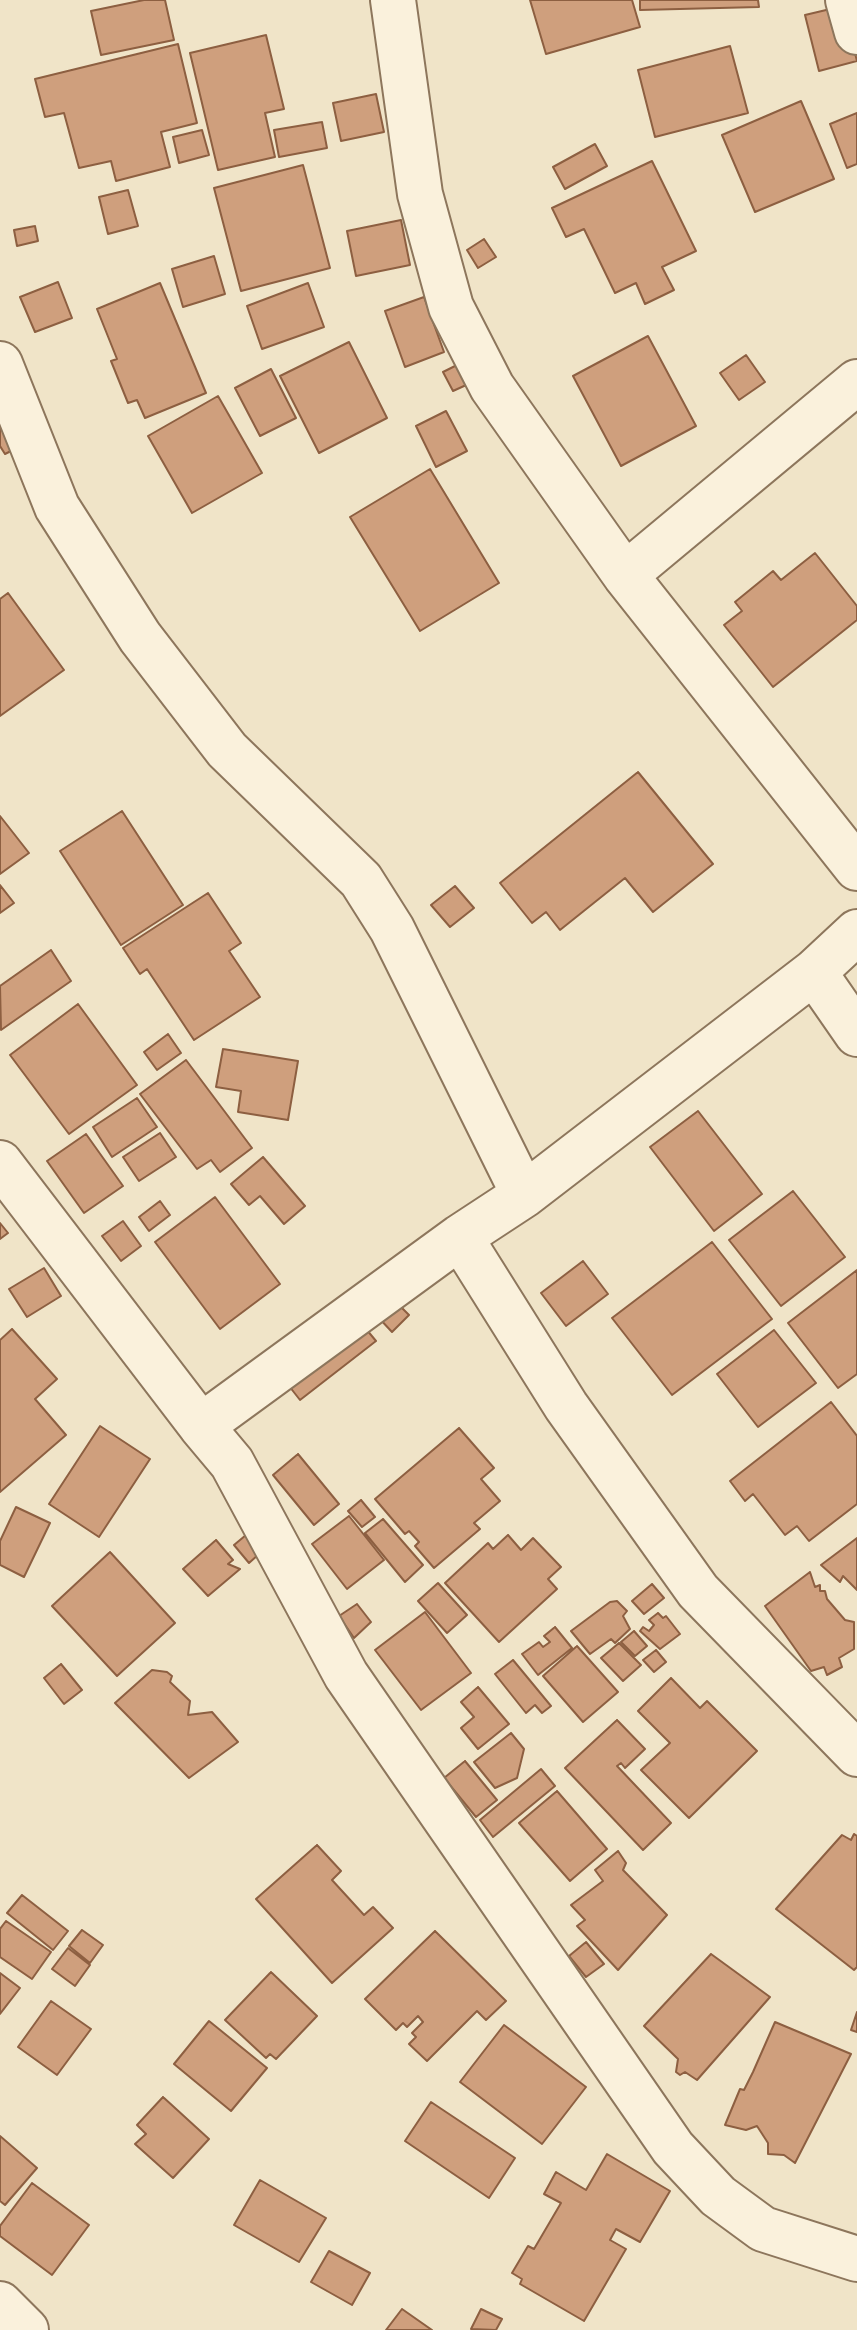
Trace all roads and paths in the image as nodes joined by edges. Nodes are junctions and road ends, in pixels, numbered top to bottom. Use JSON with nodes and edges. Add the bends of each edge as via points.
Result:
{"nodes":[{"id":1,"x":393,"y":0,"type":"edge"},
{"id":2,"x":848,"y":0,"type":"edge"},
{"id":3,"x":857,"y":32,"type":"edge"},
{"id":4,"x":0,"y":364,"type":"edge"},
{"id":5,"x":857,"y":382,"type":"edge"},
{"id":6,"x":625,"y":575,"type":"junction"},
{"id":7,"x":857,"y":868,"type":"edge"},
{"id":8,"x":857,"y":932,"type":"edge"},
{"id":9,"x":814,"y":972,"type":"junction"},
{"id":10,"x":857,"y":1034,"type":"edge"},
{"id":11,"x":0,"y":1163,"type":"edge"},
{"id":12,"x":524,"y":1195,"type":"junction"},
{"id":13,"x":460,"y":1237,"type":"junction"},
{"id":14,"x":201,"y":1426,"type":"junction"},
{"id":15,"x":857,"y":1754,"type":"edge"},
{"id":16,"x":857,"y":2259,"type":"edge"},
{"id":17,"x":0,"y":2304,"type":"edge"},
{"id":18,"x":26,"y":2330,"type":"edge"}],
"edges":[{"from":1,"to":6,"type":"street","via":[[420,194],[451,307],[492,387]]},
{"from":2,"to":3,"type":"street"},
{"from":4,"to":12,"type":"street","via":[[57,507],[140,637],[227,750],[361,880],[384,916]]},
{"from":5,"to":6,"type":"street"},
{"from":6,"to":7,"type":"street"},
{"from":8,"to":9,"type":"street"},
{"from":9,"to":10,"type":"street"},
{"from":9,"to":12,"type":"street"},
{"from":11,"to":14,"type":"street"},
{"from":12,"to":13,"type":"street"},
{"from":13,"to":14,"type":"street"},
{"from":13,"to":15,"type":"street","via":[[566,1406],[698,1591]]},
{"from":14,"to":16,"type":"street","via":[[232,1463],[346,1675],[673,2148],[718,2196],[763,2229]]},
{"from":17,"to":18,"type":"street"}]}
